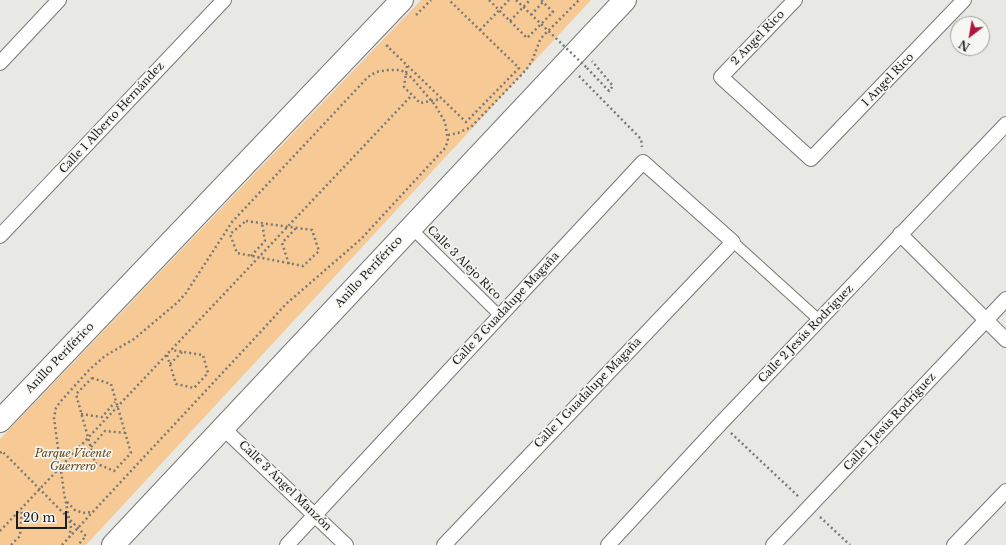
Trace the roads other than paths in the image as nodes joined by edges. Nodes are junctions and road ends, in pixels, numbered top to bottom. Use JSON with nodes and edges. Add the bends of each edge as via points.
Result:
{"nodes":[{"id":1,"x":59,"y":0,"type":"edge"},
{"id":2,"x":224,"y":0,"type":"edge"},
{"id":3,"x":402,"y":0,"type":"edge"},
{"id":4,"x":625,"y":0,"type":"edge"},
{"id":5,"x":795,"y":0,"type":"edge"},
{"id":6,"x":964,"y":0,"type":"edge"},
{"id":7,"x":0,"y":63,"type":"edge"},
{"id":8,"x":1006,"y":124,"type":"edge"},
{"id":9,"x":812,"y":159,"type":"joint"},
{"id":10,"x":411,"y":228,"type":"junction"},
{"id":11,"x":900,"y":234,"type":"junction"},
{"id":12,"x":0,"y":236,"type":"edge"},
{"id":13,"x":733,"y":242,"type":"junction"},
{"id":14,"x":1006,"y":299,"type":"edge"},
{"id":15,"x":500,"y":316,"type":"junction"},
{"id":16,"x":819,"y":320,"type":"junction"},
{"id":17,"x":986,"y":320,"type":"junction"},
{"id":18,"x":1006,"y":340,"type":"edge"},
{"id":19,"x":0,"y":421,"type":"edge"},
{"id":20,"x":223,"y":428,"type":"junction"},
{"id":21,"x":1004,"y":496,"type":"edge"},
{"id":22,"x":315,"y":515,"type":"junction"},
{"id":23,"x":113,"y":545,"type":"edge"},
{"id":24,"x":287,"y":545,"type":"edge"},
{"id":25,"x":346,"y":545,"type":"edge"},
{"id":26,"x":444,"y":545,"type":"edge"},
{"id":27,"x":608,"y":545,"type":"edge"},
{"id":28,"x":773,"y":545,"type":"edge"},
{"id":29,"x":954,"y":545,"type":"edge"}],
"edges":[{"from":1,"to":7,"type":"street"},
{"from":2,"to":12,"type":"street","name":"Calle 1 Alberto Hernández"},
{"from":3,"to":19,"type":"main road","name":"Anillo Periférico"},
{"from":4,"to":10,"type":"main road","name":"Anillo Periférico"},
{"from":5,"to":9,"type":"street","name":"2 Angel Rico","via":[[722,77]]},
{"from":6,"to":9,"type":"street","name":"1 Angel Rico"},
{"from":8,"to":11,"type":"street","name":"Calle 2 Jesús Rodríguez"},
{"from":10,"to":15,"type":"street","name":"Calle 3 Alejo Rico"},
{"from":10,"to":20,"type":"main road","name":"Anillo Periférico"},
{"from":11,"to":16,"type":"street","name":"Calle 2 Jesús Rodríguez"},
{"from":11,"to":17,"type":"street"},
{"from":13,"to":15,"type":"street","name":"Calle 2 Guadalupe Magaña","via":[[643,162]]},
{"from":13,"to":16,"type":"street"},
{"from":13,"to":26,"type":"street","name":"Calle 1 Guadalupe Magaña"},
{"from":14,"to":17,"type":"street","name":"Calle 1 Jesús Rodríguez"},
{"from":15,"to":22,"type":"street","name":"Calle 2 Guadalupe Magaña"},
{"from":16,"to":27,"type":"street","name":"Calle 2 Jesús Rodríguez"},
{"from":17,"to":18,"type":"street"},
{"from":17,"to":28,"type":"street","name":"Calle 1 Jesús Rodríguez"},
{"from":20,"to":22,"type":"street","name":"Calle 3 Ángel Manzón"},
{"from":20,"to":23,"type":"main road","name":"Anillo Periférico"},
{"from":21,"to":29,"type":"street"},
{"from":22,"to":24,"type":"street","name":"Calle 2 Guadalupe Magaña"},
{"from":22,"to":25,"type":"street","name":"Calle 3 Ángel Manzón"}]}
